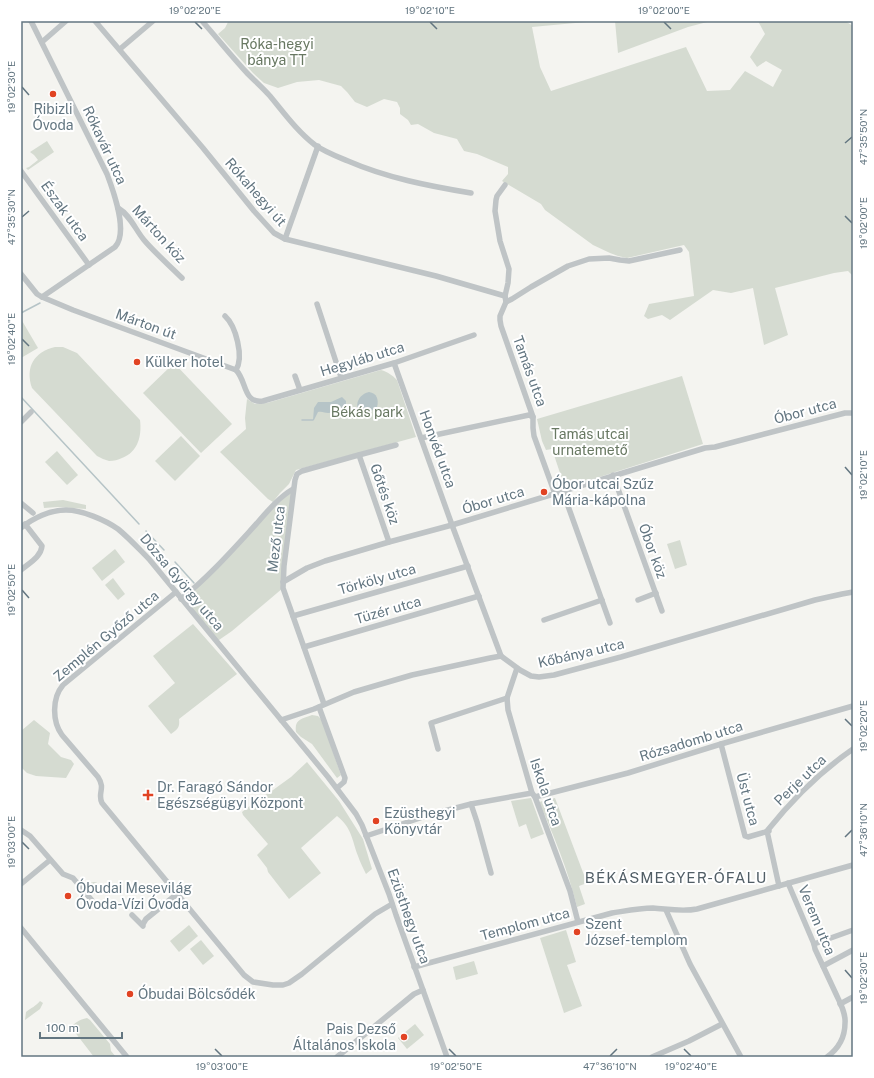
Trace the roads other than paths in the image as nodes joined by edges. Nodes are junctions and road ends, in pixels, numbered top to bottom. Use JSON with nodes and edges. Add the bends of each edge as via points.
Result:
{"nodes":[{"id":1,"x":31,"y":21,"type":"edge"},
{"id":2,"x":66,"y":21,"type":"edge"},
{"id":3,"x":95,"y":21,"type":"edge"},
{"id":4,"x":153,"y":21,"type":"edge"},
{"id":5,"x":202,"y":21,"type":"edge"},
{"id":6,"x":42,"y":42,"type":"junction"},
{"id":7,"x":120,"y":49,"type":"junction"},
{"id":8,"x":318,"y":146,"type":"junction"},
{"id":9,"x":21,"y":171,"type":"edge"},
{"id":10,"x":506,"y":185,"type":"dead end"},
{"id":11,"x":471,"y":193,"type":"dead end"},
{"id":12,"x":118,"y":208,"type":"junction"},
{"id":13,"x":285,"y":239,"type":"junction"},
{"id":14,"x":680,"y":250,"type":"dead end"},
{"id":15,"x":89,"y":265,"type":"junction"},
{"id":16,"x":21,"y":274,"type":"edge"},
{"id":17,"x":182,"y":278,"type":"dead end"},
{"id":18,"x":42,"y":297,"type":"junction"},
{"id":19,"x":505,"y":299,"type":"junction"},
{"id":20,"x":317,"y":304,"type":"dead end"},
{"id":21,"x":225,"y":316,"type":"dead end"},
{"id":22,"x":474,"y":336,"type":"dead end"},
{"id":23,"x":394,"y":363,"type":"junction"},
{"id":24,"x":236,"y":370,"type":"junction"},
{"id":25,"x":295,"y":376,"type":"dead end"},
{"id":26,"x":341,"y":378,"type":"junction"},
{"id":27,"x":300,"y":390,"type":"junction"},
{"id":28,"x":31,"y":412,"type":"dead end"},
{"id":29,"x":853,"y":413,"type":"edge"},
{"id":30,"x":533,"y":417,"type":"junction"},
{"id":31,"x":21,"y":422,"type":"edge"},
{"id":32,"x":421,"y":438,"type":"junction"},
{"id":33,"x":396,"y":445,"type":"dead end"},
{"id":34,"x":359,"y":455,"type":"junction"},
{"id":35,"x":613,"y":475,"type":"junction"},
{"id":36,"x":293,"y":488,"type":"junction"},
{"id":37,"x":562,"y":492,"type":"junction"},
{"id":38,"x":555,"y":494,"type":"junction"},
{"id":39,"x":21,"y":503,"type":"edge"},
{"id":40,"x":34,"y":516,"type":"junction"},
{"id":41,"x":452,"y":525,"type":"junction"},
{"id":42,"x":23,"y":526,"type":"edge"},
{"id":43,"x":389,"y":542,"type":"junction"},
{"id":44,"x":468,"y":566,"type":"junction"},
{"id":45,"x":21,"y":570,"type":"edge"},
{"id":46,"x":283,"y":582,"type":"junction"},
{"id":47,"x":176,"y":592,"type":"junction"},
{"id":48,"x":853,"y":592,"type":"edge"},
{"id":49,"x":656,"y":593,"type":"junction"},
{"id":50,"x":479,"y":596,"type":"junction"},
{"id":51,"x":182,"y":599,"type":"junction"},
{"id":52,"x":602,"y":600,"type":"junction"},
{"id":53,"x":638,"y":600,"type":"dead end"},
{"id":54,"x":662,"y":611,"type":"dead end"},
{"id":55,"x":293,"y":616,"type":"junction"},
{"id":56,"x":544,"y":620,"type":"dead end"},
{"id":57,"x":610,"y":623,"type":"dead end"},
{"id":58,"x":304,"y":647,"type":"junction"},
{"id":59,"x":501,"y":656,"type":"junction"},
{"id":60,"x":517,"y":668,"type":"junction"},
{"id":61,"x":507,"y":698,"type":"junction"},
{"id":62,"x":322,"y":705,"type":"junction"},
{"id":63,"x":853,"y":706,"type":"edge"},
{"id":64,"x":281,"y":720,"type":"junction"},
{"id":65,"x":721,"y":744,"type":"junction"},
{"id":66,"x":438,"y":749,"type":"dead end"},
{"id":67,"x":853,"y":749,"type":"edge"},
{"id":68,"x":337,"y":788,"type":"junction"},
{"id":69,"x":533,"y":795,"type":"junction"},
{"id":70,"x":471,"y":804,"type":"junction"},
{"id":71,"x":21,"y":830,"type":"edge"},
{"id":72,"x":768,"y":831,"type":"junction"},
{"id":73,"x":366,"y":836,"type":"junction"},
{"id":74,"x":50,"y":860,"type":"junction"},
{"id":75,"x":853,"y":865,"type":"edge"},
{"id":76,"x":491,"y":873,"type":"dead end"},
{"id":77,"x":788,"y":883,"type":"junction"},
{"id":78,"x":21,"y":884,"type":"edge"},
{"id":79,"x":779,"y":886,"type":"junction"},
{"id":80,"x":177,"y":894,"type":"junction"},
{"id":81,"x":95,"y":904,"type":"dead end"},
{"id":82,"x":392,"y":904,"type":"junction"},
{"id":83,"x":666,"y":910,"type":"junction"},
{"id":84,"x":132,"y":915,"type":"dead end"},
{"id":85,"x":578,"y":922,"type":"junction"},
{"id":86,"x":21,"y":928,"type":"edge"},
{"id":87,"x":853,"y":930,"type":"edge"},
{"id":88,"x":814,"y":944,"type":"junction"},
{"id":89,"x":853,"y":950,"type":"edge"},
{"id":90,"x":414,"y":966,"type":"junction"},
{"id":91,"x":823,"y":966,"type":"junction"},
{"id":92,"x":423,"y":990,"type":"junction"},
{"id":93,"x":853,"y":997,"type":"edge"},
{"id":94,"x":840,"y":1004,"type":"junction"},
{"id":95,"x":722,"y":1024,"type":"junction"},
{"id":96,"x":127,"y":1057,"type":"edge"},
{"id":97,"x":338,"y":1057,"type":"edge"},
{"id":98,"x":447,"y":1057,"type":"edge"},
{"id":99,"x":652,"y":1057,"type":"edge"},
{"id":100,"x":740,"y":1057,"type":"edge"},
{"id":101,"x":827,"y":1057,"type":"edge"}],
"edges":[{"from":1,"to":6,"type":"street","name":"Rókavár utca"},
{"from":2,"to":6,"type":"street"},
{"from":3,"to":7,"type":"street","name":"Rókahegyi út"},
{"from":4,"to":7,"type":"street"},
{"from":5,"to":8,"type":"street","via":[[291,122]]},
{"from":6,"to":12,"type":"street","name":"Rókavár utca","via":[[107,174]]},
{"from":7,"to":13,"type":"street","name":"Rókahegyi út","via":[[254,211],[274,233]]},
{"from":8,"to":11,"type":"street","via":[[363,167],[400,179]]},
{"from":8,"to":13,"type":"street"},
{"from":9,"to":15,"type":"street","name":"Észak utca"},
{"from":10,"to":19,"type":"street","name":"Tamás utca","via":[[497,196],[495,211],[500,241],[509,269]]},
{"from":12,"to":15,"type":"street","name":"Rókavár utca","via":[[119,241],[115,247]]},
{"from":12,"to":17,"type":"street","name":"Márton köz","via":[[149,246]]},
{"from":13,"to":19,"type":"street","name":"Rókahegyi út","via":[[436,276]]},
{"from":14,"to":19,"type":"street","via":[[629,261],[589,259],[568,266],[512,299]]},
{"from":15,"to":18,"type":"street","name":"Rókavár utca"},
{"from":16,"to":18,"type":"street","name":"Márton út"},
{"from":18,"to":24,"type":"street","name":"Márton út"},
{"from":19,"to":30,"type":"street","name":"Tamás utca","via":[[500,316],[501,326]]},
{"from":20,"to":26,"type":"street"},
{"from":21,"to":24,"type":"street","via":[[233,327],[239,352],[239,365]]},
{"from":22,"to":23,"type":"street","name":"Hegyláb utca"},
{"from":23,"to":26,"type":"street","name":"Hegyláb utca"},
{"from":23,"to":32,"type":"street","name":"Honvéd utca"},
{"from":24,"to":27,"type":"street","name":"Hegyláb utca","via":[[243,379],[249,396],[255,401]]},
{"from":25,"to":27,"type":"street"},
{"from":26,"to":27,"type":"street","name":"Hegyláb utca"},
{"from":28,"to":31,"type":"street"},
{"from":29,"to":35,"type":"street","name":"Óbor utca","via":[[845,412],[705,448]]},
{"from":30,"to":32,"type":"street","via":[[529,415]]},
{"from":30,"to":38,"type":"street","name":"Tamás utca","via":[[534,436]]},
{"from":32,"to":41,"type":"street","name":"Honvéd utca"},
{"from":33,"to":34,"type":"street","name":"Mező utca"},
{"from":34,"to":36,"type":"street","name":"Mező utca","via":[[302,471],[297,474]]},
{"from":34,"to":43,"type":"street","name":"Gőtés köz"},
{"from":35,"to":37,"type":"street","name":"Óbor utca"},
{"from":35,"to":49,"type":"street","name":"Óbor köz"},
{"from":36,"to":46,"type":"street","name":"Mező utca"},
{"from":36,"to":51,"type":"street","name":"Zemplén Győző utca","via":[[278,500],[196,588]]},
{"from":37,"to":38,"type":"street","name":"Óbor utca"},
{"from":37,"to":52,"type":"street"},
{"from":38,"to":41,"type":"street","name":"Óbor utca"},
{"from":39,"to":40,"type":"street"},
{"from":40,"to":42,"type":"street","name":"Dózsa György utca"},
{"from":40,"to":47,"type":"street","name":"Dózsa György utca","via":[[67,510],[107,522],[139,549]]},
{"from":41,"to":43,"type":"street","name":"Óbor utca"},
{"from":41,"to":44,"type":"street","name":"Honvéd utca"},
{"from":42,"to":45,"type":"street","via":[[42,546],[42,550]]},
{"from":43,"to":46,"type":"street","name":"Óbor utca","via":[[315,564]]},
{"from":44,"to":50,"type":"street","name":"Honvéd utca"},
{"from":44,"to":55,"type":"street","name":"Törköly utca"},
{"from":46,"to":55,"type":"street","name":"Mező utca"},
{"from":47,"to":51,"type":"street","name":"Dózsa György utca"},
{"from":47,"to":80,"type":"street","name":"Zemplén Győző utca","via":[[63,685],[56,701],[55,718],[59,731],[102,784],[101,801]]},
{"from":48,"to":60,"type":"street","name":"Kőbánya utca","via":[[815,600],[554,675],[532,676]]},
{"from":49,"to":53,"type":"street"},
{"from":49,"to":54,"type":"street","name":"Óbor köz"},
{"from":50,"to":58,"type":"street","name":"Tüzér utca"},
{"from":50,"to":59,"type":"street","name":"Honvéd utca"},
{"from":51,"to":64,"type":"street","name":"Dózsa György utca"},
{"from":52,"to":56,"type":"street"},
{"from":52,"to":57,"type":"street"},
{"from":55,"to":58,"type":"street","name":"Mező utca"},
{"from":58,"to":62,"type":"street","name":"Mező utca"},
{"from":59,"to":60,"type":"street","name":"Kőbánya utca"},
{"from":59,"to":62,"type":"street","via":[[412,675],[354,692]]},
{"from":60,"to":61,"type":"street","name":"Iskola utca"},
{"from":61,"to":66,"type":"street","via":[[431,723]]},
{"from":61,"to":69,"type":"street","name":"Iskola utca","via":[[508,710]]},
{"from":62,"to":64,"type":"street"},
{"from":62,"to":68,"type":"street","via":[[344,778],[344,782]]},
{"from":63,"to":65,"type":"street","name":"Rózsadomb utca"},
{"from":64,"to":68,"type":"street","name":"Ezüsthegy utca"},
{"from":65,"to":69,"type":"street","name":"Rózsadomb utca","via":[[628,773]]},
{"from":65,"to":72,"type":"street","name":"Üst utca","via":[[745,836]]},
{"from":67,"to":72,"type":"street","name":"Perje utca","via":[[817,778]]},
{"from":68,"to":73,"type":"street","name":"Ezüsthegy utca","via":[[356,814]]},
{"from":69,"to":70,"type":"street","name":"Rózsadomb utca"},
{"from":69,"to":85,"type":"street","name":"Iskola utca","via":[[570,891]]},
{"from":70,"to":73,"type":"street","name":"Rózsadomb utca"},
{"from":70,"to":76,"type":"street"},
{"from":71,"to":74,"type":"street","via":[[30,836]]},
{"from":72,"to":79,"type":"street"},
{"from":73,"to":82,"type":"street","name":"Ezüsthegy utca"},
{"from":74,"to":78,"type":"street"},
{"from":74,"to":81,"type":"street","via":[[63,874],[73,878]]},
{"from":75,"to":77,"type":"street","name":"Templom utca"},
{"from":77,"to":79,"type":"street","name":"Templom utca"},
{"from":77,"to":88,"type":"street","name":"Verem utca"},
{"from":79,"to":83,"type":"street","name":"Templom utca","via":[[696,909]]},
{"from":80,"to":82,"type":"street","name":"Zemplén Győző utca","via":[[250,981],[273,985],[283,985],[297,978],[376,913]]},
{"from":80,"to":84,"type":"street","via":[[146,919],[144,926]]},
{"from":82,"to":90,"type":"street","name":"Ezüsthegy utca"},
{"from":83,"to":85,"type":"street","name":"Templom utca","via":[[632,909]]},
{"from":83,"to":95,"type":"street","via":[[690,964]]},
{"from":85,"to":90,"type":"street","name":"Templom utca"},
{"from":86,"to":96,"type":"street"},
{"from":87,"to":88,"type":"street"},
{"from":88,"to":91,"type":"street","name":"Verem utca"},
{"from":89,"to":91,"type":"street"},
{"from":90,"to":92,"type":"street","name":"Ezüsthegy utca"},
{"from":91,"to":94,"type":"street","name":"Verem utca"},
{"from":92,"to":97,"type":"street","via":[[414,994]]},
{"from":92,"to":98,"type":"street","name":"Ezüsthegy utca"},
{"from":93,"to":94,"type":"street"},
{"from":94,"to":101,"type":"street","name":"Verem utca","via":[[846,1021],[843,1036],[836,1049]]},
{"from":95,"to":99,"type":"street"},
{"from":95,"to":100,"type":"street"}]}
